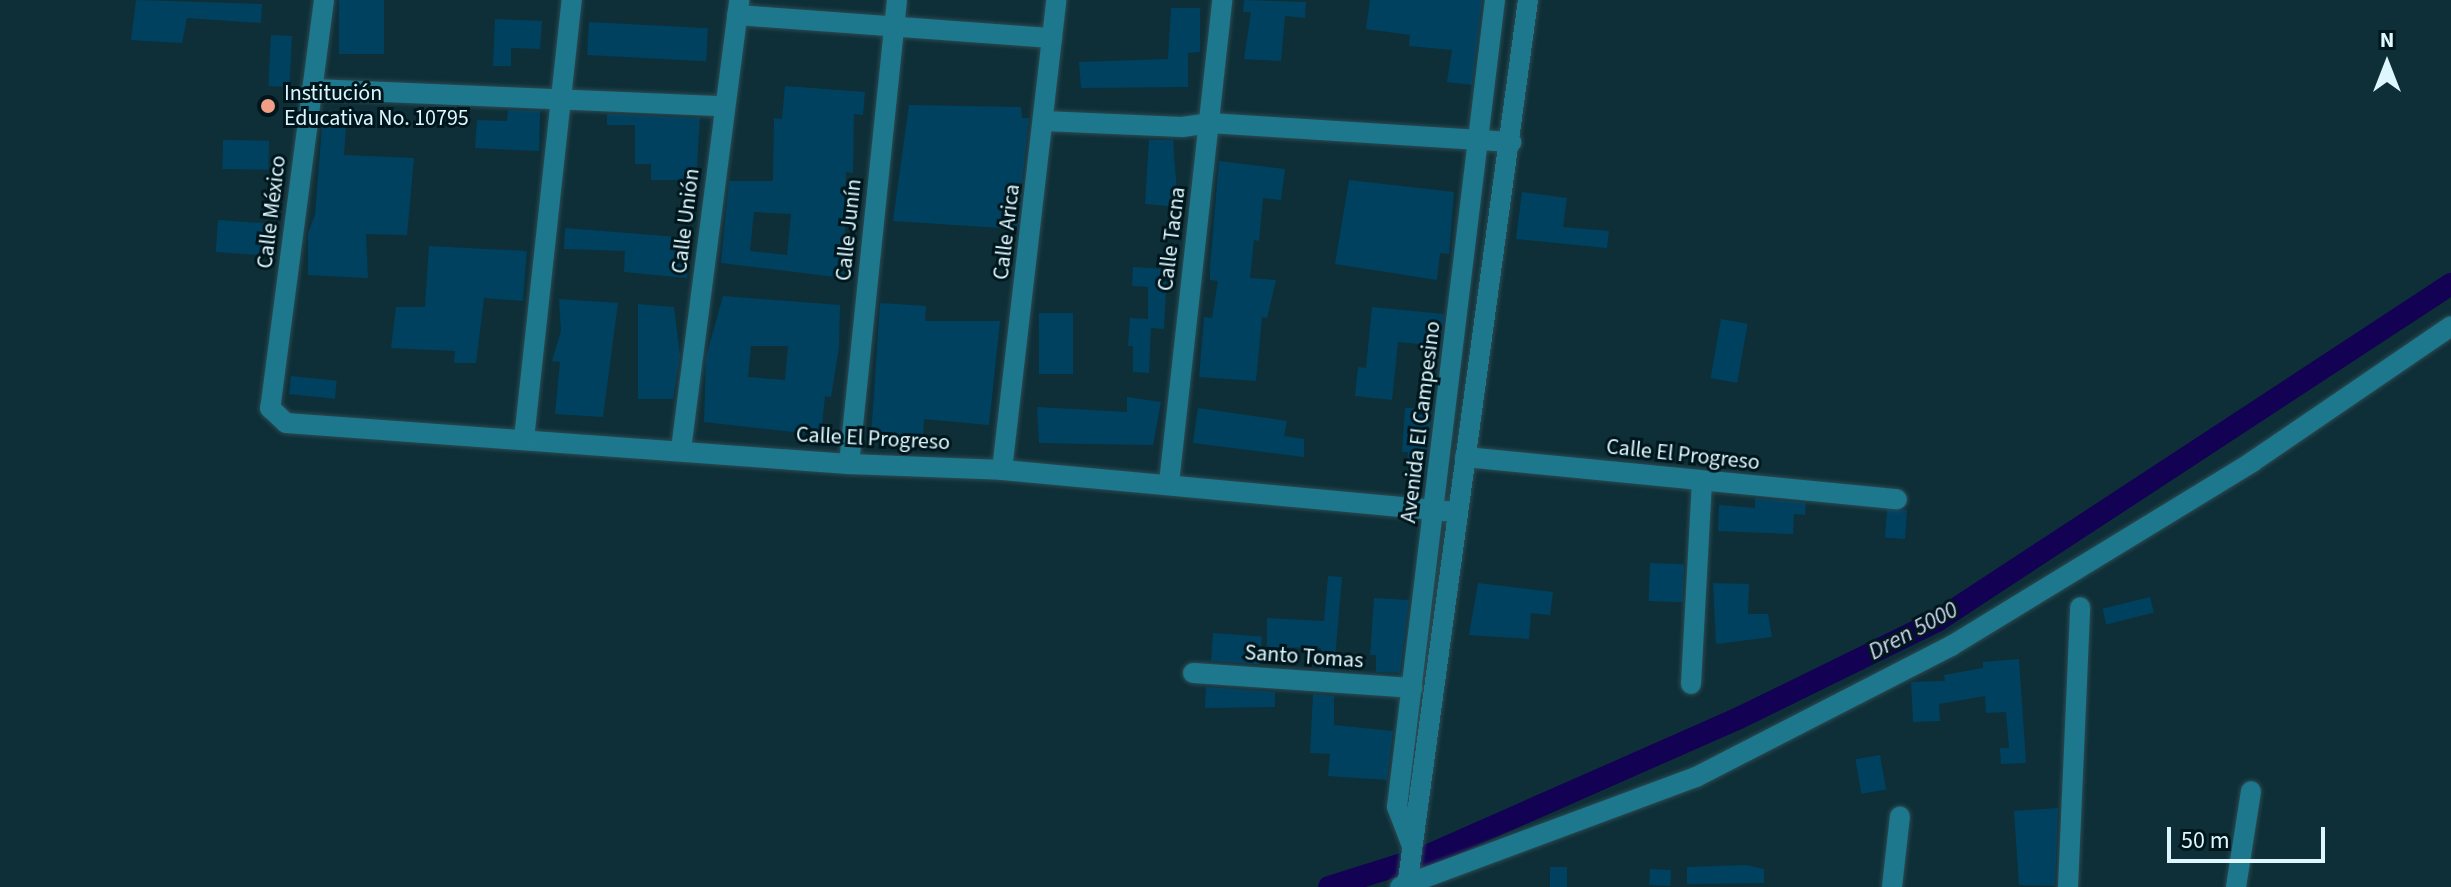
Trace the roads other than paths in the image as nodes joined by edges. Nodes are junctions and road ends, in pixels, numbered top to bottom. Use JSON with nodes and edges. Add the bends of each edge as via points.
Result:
{"nodes":[{"id":1,"x":324,"y":0,"type":"edge"},
{"id":2,"x":572,"y":0,"type":"edge"},
{"id":3,"x":897,"y":0,"type":"edge"},
{"id":4,"x":1056,"y":0,"type":"edge"},
{"id":5,"x":1222,"y":0,"type":"edge"},
{"id":6,"x":1495,"y":0,"type":"edge"},
{"id":7,"x":1528,"y":0,"type":"edge"},
{"id":8,"x":738,"y":7,"type":"edge"},
{"id":9,"x":894,"y":25,"type":"junction"},
{"id":10,"x":1052,"y":38,"type":"junction"},
{"id":11,"x":312,"y":89,"type":"junction"},
{"id":12,"x":560,"y":101,"type":"junction"},
{"id":13,"x":725,"y":106,"type":"junction"},
{"id":14,"x":1044,"y":121,"type":"junction"},
{"id":15,"x":1209,"y":123,"type":"junction"},
{"id":16,"x":1478,"y":140,"type":"junction"},
{"id":17,"x":1511,"y":142,"type":"junction"},
{"id":18,"x":2451,"y":326,"type":"edge"},
{"id":19,"x":286,"y":423,"type":"joint"},
{"id":20,"x":524,"y":439,"type":"junction"},
{"id":21,"x":681,"y":449,"type":"junction"},
{"id":22,"x":1465,"y":457,"type":"junction"},
{"id":23,"x":849,"y":464,"type":"junction"},
{"id":24,"x":1002,"y":470,"type":"junction"},
{"id":25,"x":1702,"y":482,"type":"junction"},
{"id":26,"x":1169,"y":483,"type":"junction"},
{"id":27,"x":1897,"y":499,"type":"dead end"},
{"id":28,"x":1435,"y":509,"type":"junction"},
{"id":29,"x":1456,"y":512,"type":"junction"},
{"id":30,"x":2080,"y":607,"type":"dead end"},
{"id":31,"x":1193,"y":673,"type":"dead end"},
{"id":32,"x":1691,"y":684,"type":"dead end"},
{"id":33,"x":1412,"y":688,"type":"junction"},
{"id":34,"x":2251,"y":791,"type":"dead end"},
{"id":35,"x":1900,"y":816,"type":"dead end"},
{"id":36,"x":1412,"y":846,"type":"junction"},
{"id":37,"x":1406,"y":884,"type":"edge"},
{"id":38,"x":1892,"y":887,"type":"edge"},
{"id":39,"x":2068,"y":887,"type":"edge"},
{"id":40,"x":2236,"y":887,"type":"edge"}],
"edges":[{"from":1,"to":11,"type":"street","name":"Calle México"},
{"from":2,"to":12,"type":"street"},
{"from":3,"to":9,"type":"street","name":"Calle Junín"},
{"from":4,"to":10,"type":"street","name":"Calle Arica"},
{"from":5,"to":15,"type":"street","name":"Calle Tacna"},
{"from":6,"to":16,"type":"street","name":"Avenida El Campesino"},
{"from":7,"to":17,"type":"street","name":"Avenida El Campesino"},
{"from":8,"to":9,"type":"street"},
{"from":8,"to":13,"type":"street","name":"Calle Unión"},
{"from":9,"to":10,"type":"street"},
{"from":9,"to":23,"type":"street","name":"Calle Junín"},
{"from":10,"to":14,"type":"street","name":"Calle Arica"},
{"from":11,"to":12,"type":"street"},
{"from":11,"to":19,"type":"street","name":"Calle México","via":[[270,408]]},
{"from":12,"to":13,"type":"street"},
{"from":12,"to":20,"type":"street"},
{"from":13,"to":21,"type":"street","name":"Calle Unión"},
{"from":14,"to":15,"type":"street","via":[[1182,127]]},
{"from":14,"to":24,"type":"street","name":"Calle Arica"},
{"from":15,"to":16,"type":"street"},
{"from":15,"to":26,"type":"street","name":"Calle Tacna"},
{"from":16,"to":17,"type":"street"},
{"from":16,"to":28,"type":"street","name":"Avenida El Campesino"},
{"from":17,"to":22,"type":"street","name":"Avenida El Campesino"},
{"from":18,"to":37,"type":"street","via":[[2252,462],[1951,646],[1696,777]]},
{"from":19,"to":20,"type":"street","name":"Calle El Progreso"},
{"from":20,"to":21,"type":"street","name":"Calle El Progreso"},
{"from":21,"to":23,"type":"street","name":"Calle El Progreso"},
{"from":22,"to":25,"type":"street","name":"Calle El Progreso"},
{"from":22,"to":29,"type":"street","name":"Avenida El Campesino"},
{"from":23,"to":24,"type":"street","name":"Calle El Progreso"},
{"from":24,"to":26,"type":"street","name":"Calle El Progreso"},
{"from":25,"to":27,"type":"street","name":"Calle El Progreso"},
{"from":25,"to":32,"type":"street"},
{"from":26,"to":28,"type":"street","name":"Calle El Progreso"},
{"from":28,"to":29,"type":"street","name":"Calle El Progreso"},
{"from":28,"to":33,"type":"street","name":"Avenida El Campesino"},
{"from":29,"to":36,"type":"street","name":"Avenida El Campesino"},
{"from":30,"to":39,"type":"street"},
{"from":31,"to":33,"type":"street","name":"Santo Tomas"},
{"from":33,"to":36,"type":"street","name":"Avenida El Campesino","via":[[1397,807]]},
{"from":34,"to":40,"type":"street"},
{"from":35,"to":38,"type":"street"},
{"from":36,"to":37,"type":"street","name":"Avenida El Campesino"}]}
